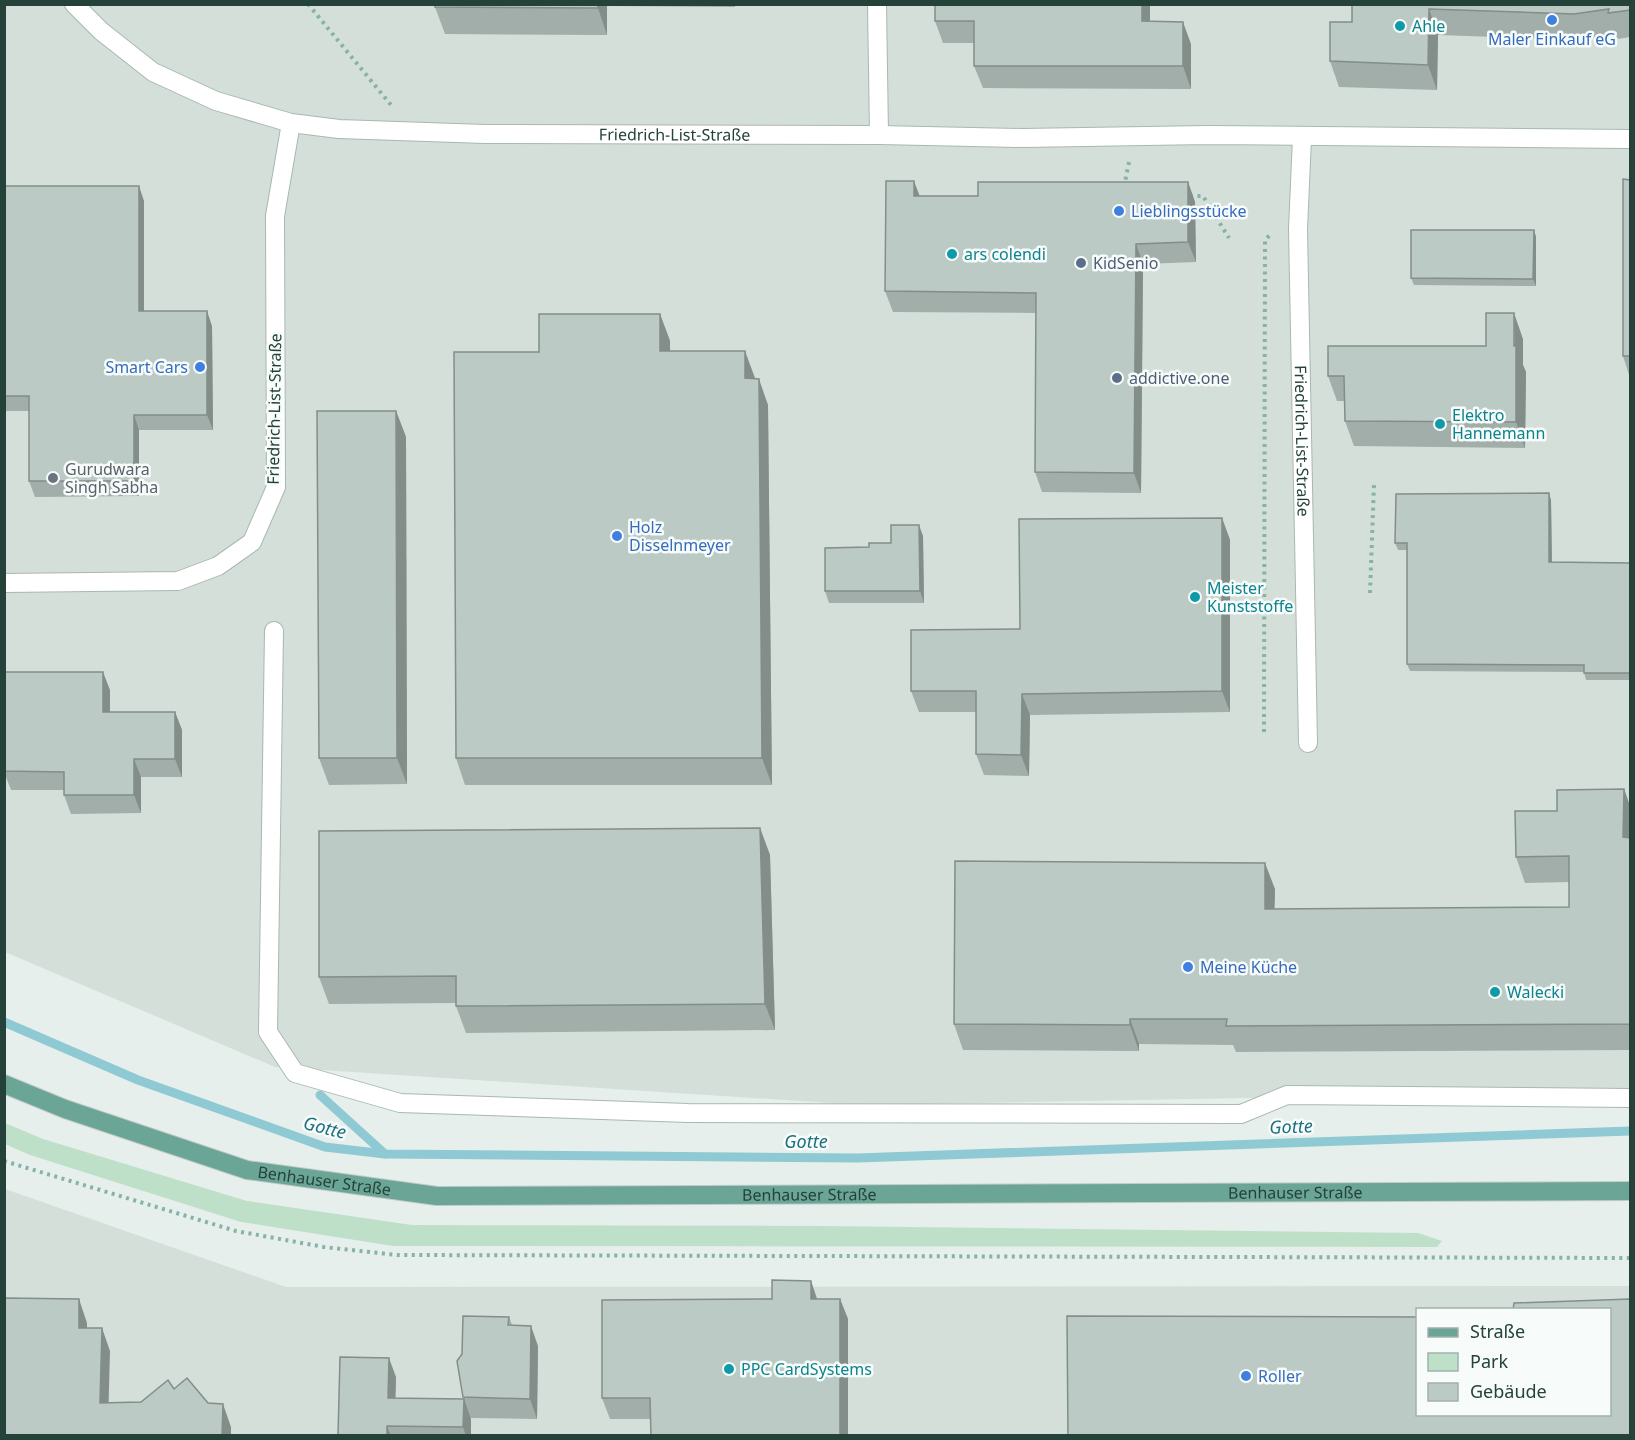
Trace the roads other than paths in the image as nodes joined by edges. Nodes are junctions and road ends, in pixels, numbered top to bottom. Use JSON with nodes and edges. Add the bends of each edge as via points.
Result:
{"nodes":[{"id":1,"x":74,"y":4,"type":"edge"},
{"id":2,"x":877,"y":4,"type":"edge"},
{"id":3,"x":291,"y":123,"type":"junction"},
{"id":4,"x":879,"y":135,"type":"junction"},
{"id":5,"x":1302,"y":138,"type":"junction"},
{"id":6,"x":1630,"y":139,"type":"edge"},
{"id":7,"x":4,"y":583,"type":"edge"},
{"id":8,"x":274,"y":631,"type":"dead end"},
{"id":9,"x":1308,"y":743,"type":"dead end"},
{"id":10,"x":4,"y":1084,"type":"edge"},
{"id":11,"x":1630,"y":1098,"type":"edge"},
{"id":12,"x":1630,"y":1191,"type":"edge"}],
"edges":[{"from":1,"to":3,"type":"street","name":"Friedrich-List-Straße","via":[[153,72],[216,101]]},
{"from":2,"to":4,"type":"street"},
{"from":3,"to":4,"type":"street","name":"Friedrich-List-Straße","via":[[402,132]]},
{"from":3,"to":7,"type":"street","name":"Friedrich-List-Straße","via":[[275,216],[276,487],[252,542],[218,566],[178,581]]},
{"from":4,"to":5,"type":"street","name":"Friedrich-List-Straße"},
{"from":5,"to":6,"type":"street","name":"Friedrich-List-Straße"},
{"from":5,"to":9,"type":"street","name":"Friedrich-List-Straße","via":[[1298,229]]},
{"from":8,"to":11,"type":"street","via":[[268,1032],[295,1073],[400,1102],[688,1113],[1241,1114],[1287,1095]]},
{"from":10,"to":12,"type":"main road","name":"Benhauser Straße","via":[[65,1109],[248,1170],[437,1196]]}]}
